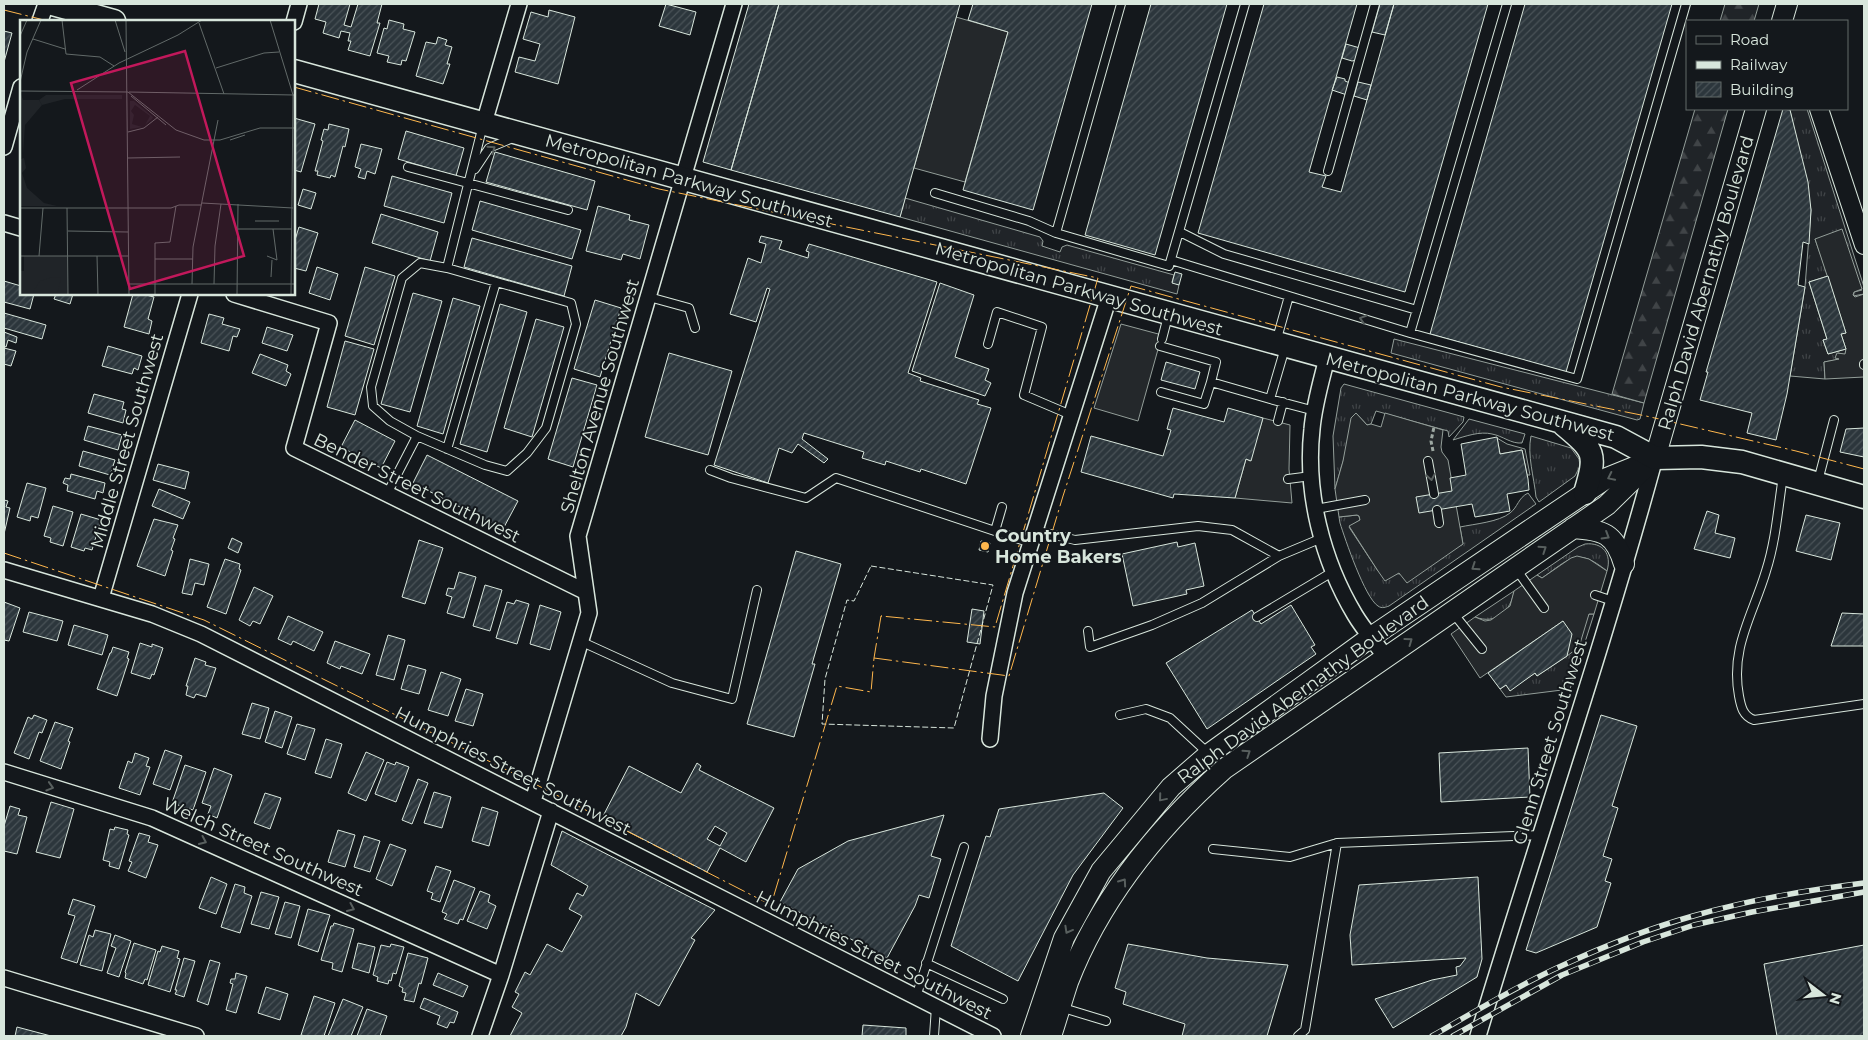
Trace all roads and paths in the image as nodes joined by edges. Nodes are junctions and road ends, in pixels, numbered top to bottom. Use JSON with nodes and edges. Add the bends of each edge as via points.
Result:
{"nodes":[{"id":1,"x":46,"y":4,"type":"edge"},
{"id":2,"x":52,"y":4,"type":"edge"},
{"id":3,"x":299,"y":4,"type":"edge"},
{"id":4,"x":519,"y":4,"type":"edge"},
{"id":5,"x":734,"y":4,"type":"edge"},
{"id":6,"x":1121,"y":4,"type":"edge"},
{"id":7,"x":1245,"y":4,"type":"edge"},
{"id":8,"x":1376,"y":4,"type":"edge"},
{"id":9,"x":1507,"y":4,"type":"edge"},
{"id":10,"x":1686,"y":4,"type":"edge"},
{"id":11,"x":1787,"y":4,"type":"edge"},
{"id":12,"x":40,"y":20,"type":"edge"},
{"id":13,"x":110,"y":20,"type":"edge"},
{"id":14,"x":295,"y":20,"type":"edge"},
{"id":15,"x":1782,"y":20,"type":"edge"},
{"id":16,"x":1792,"y":20,"type":"edge"},
{"id":17,"x":295,"y":71,"type":"edge"},
{"id":18,"x":20,"y":91,"type":"edge"},
{"id":19,"x":1756,"y":110,"type":"edge"},
{"id":20,"x":1819,"y":110,"type":"edge"},
{"id":21,"x":484,"y":124,"type":"junction"},
{"id":22,"x":522,"y":134,"type":"junction"},
{"id":23,"x":4,"y":147,"type":"edge"},
{"id":24,"x":408,"y":167,"type":"dead end"},
{"id":25,"x":1328,"y":171,"type":"dead end"},
{"id":26,"x":470,"y":179,"type":"junction"},
{"id":27,"x":683,"y":179,"type":"junction"},
{"id":28,"x":935,"y":193,"type":"dead end"},
{"id":29,"x":568,"y":210,"type":"dead end"},
{"id":30,"x":4,"y":223,"type":"edge"},
{"id":31,"x":20,"y":228,"type":"edge"},
{"id":32,"x":1180,"y":232,"type":"junction"},
{"id":33,"x":1056,"y":233,"type":"junction"},
{"id":34,"x":1864,"y":246,"type":"edge"},
{"id":35,"x":1171,"y":260,"type":"junction"},
{"id":36,"x":447,"y":268,"type":"junction"},
{"id":37,"x":496,"y":282,"type":"junction"},
{"id":38,"x":190,"y":295,"type":"edge"},
{"id":39,"x":237,"y":295,"type":"edge"},
{"id":40,"x":1289,"y":296,"type":"junction"},
{"id":41,"x":1109,"y":297,"type":"junction"},
{"id":42,"x":649,"y":298,"type":"junction"},
{"id":43,"x":1417,"y":310,"type":"junction"},
{"id":44,"x":1168,"y":314,"type":"junction"},
{"id":45,"x":695,"y":328,"type":"dead end"},
{"id":46,"x":1410,"y":333,"type":"junction"},
{"id":47,"x":988,"y":344,"type":"dead end"},
{"id":48,"x":1280,"y":345,"type":"junction"},
{"id":49,"x":1327,"y":358,"type":"junction"},
{"id":50,"x":1210,"y":382,"type":"junction"},
{"id":51,"x":1161,"y":392,"type":"dead end"},
{"id":52,"x":1270,"y":399,"type":"junction"},
{"id":53,"x":1283,"y":402,"type":"junction"},
{"id":54,"x":1315,"y":411,"type":"junction"},
{"id":55,"x":1071,"y":415,"type":"junction"},
{"id":56,"x":1834,"y":420,"type":"dead end"},
{"id":57,"x":1278,"y":421,"type":"dead end"},
{"id":58,"x":1562,"y":422,"type":"junction"},
{"id":59,"x":1434,"y":427,"type":"dead end"},
{"id":60,"x":417,"y":436,"type":"junction"},
{"id":61,"x":447,"y":449,"type":"junction"},
{"id":62,"x":1433,"y":451,"type":"dead end"},
{"id":63,"x":1655,"y":458,"type":"junction"},
{"id":64,"x":1428,"y":461,"type":"dead end"},
{"id":65,"x":710,"y":470,"type":"dead end"},
{"id":66,"x":1784,"y":474,"type":"junction"},
{"id":67,"x":1311,"y":476,"type":"junction"},
{"id":68,"x":1288,"y":479,"type":"dead end"},
{"id":69,"x":1817,"y":484,"type":"junction"},
{"id":70,"x":1584,"y":493,"type":"junction"},
{"id":71,"x":387,"y":494,"type":"junction"},
{"id":72,"x":1434,"y":494,"type":"dead end"},
{"id":73,"x":1864,"y":497,"type":"edge"},
{"id":74,"x":1365,"y":500,"type":"dead end"},
{"id":75,"x":1002,"y":507,"type":"dead end"},
{"id":76,"x":1316,"y":509,"type":"junction"},
{"id":77,"x":1437,"y":510,"type":"dead end"},
{"id":78,"x":1440,"y":523,"type":"dead end"},
{"id":79,"x":1573,"y":528,"type":"junction"},
{"id":80,"x":995,"y":531,"type":"junction"},
{"id":81,"x":1032,"y":536,"type":"junction"},
{"id":82,"x":1322,"y":538,"type":"junction"},
{"id":83,"x":1279,"y":556,"type":"junction"},
{"id":84,"x":1624,"y":564,"type":"junction"},
{"id":85,"x":1516,"y":567,"type":"junction"},
{"id":86,"x":4,"y":570,"type":"edge"},
{"id":87,"x":1334,"y":571,"type":"junction"},
{"id":88,"x":757,"y":590,"type":"dead end"},
{"id":89,"x":586,"y":592,"type":"junction"},
{"id":90,"x":1595,"y":595,"type":"dead end"},
{"id":91,"x":101,"y":598,"type":"junction"},
{"id":92,"x":1613,"y":601,"type":"junction"},
{"id":93,"x":1544,"y":608,"type":"dead end"},
{"id":94,"x":1452,"y":611,"type":"junction"},
{"id":95,"x":1256,"y":617,"type":"dead end"},
{"id":96,"x":1088,"y":631,"type":"dead end"},
{"id":97,"x":1371,"y":637,"type":"junction"},
{"id":98,"x":580,"y":642,"type":"junction"},
{"id":99,"x":1482,"y":649,"type":"dead end"},
{"id":100,"x":1386,"y":658,"type":"junction"},
{"id":101,"x":1864,"y":704,"type":"edge"},
{"id":102,"x":1120,"y":715,"type":"dead end"},
{"id":103,"x":990,"y":739,"type":"dead end"},
{"id":104,"x":1217,"y":761,"type":"junction"},
{"id":105,"x":4,"y":772,"type":"edge"},
{"id":106,"x":532,"y":801,"type":"junction"},
{"id":107,"x":551,"y":810,"type":"junction"},
{"id":108,"x":1540,"y":835,"type":"junction"},
{"id":109,"x":1337,"y":843,"type":"junction"},
{"id":110,"x":964,"y":848,"type":"dead end"},
{"id":111,"x":1213,"y":849,"type":"dead end"},
{"id":112,"x":926,"y":963,"type":"junction"},
{"id":113,"x":501,"y":975,"type":"junction"},
{"id":114,"x":4,"y":978,"type":"edge"},
{"id":115,"x":916,"y":997,"type":"junction"},
{"id":116,"x":1004,"y":999,"type":"dead end"},
{"id":117,"x":936,"y":1007,"type":"junction"},
{"id":118,"x":1060,"y":1007,"type":"junction"},
{"id":119,"x":1106,"y":1021,"type":"dead end"},
{"id":120,"x":196,"y":1036,"type":"edge"},
{"id":121,"x":480,"y":1036,"type":"edge"},
{"id":122,"x":934,"y":1036,"type":"edge"},
{"id":123,"x":994,"y":1036,"type":"edge"},
{"id":124,"x":1031,"y":1036,"type":"edge"},
{"id":125,"x":1051,"y":1036,"type":"edge"},
{"id":126,"x":1298,"y":1036,"type":"edge"},
{"id":127,"x":1478,"y":1036,"type":"edge"}],
"edges":[{"from":1,"to":12,"type":"street"},
{"from":2,"to":13,"type":"main road"},
{"from":3,"to":14,"type":"street"},
{"from":4,"to":21,"type":"street"},
{"from":5,"to":27,"type":"street","name":"Shelton Avenue Southwest"},
{"from":6,"to":33,"type":"lane"},
{"from":7,"to":32,"type":"lane"},
{"from":8,"to":25,"type":"lane"},
{"from":9,"to":43,"type":"lane"},
{"from":10,"to":46,"type":"lane","via":[[1576,379]]},
{"from":11,"to":15,"type":"main road"},
{"from":11,"to":16,"type":"street"},
{"from":17,"to":21,"type":"main road","name":"Metropolitan Parkway Southwest"},
{"from":18,"to":23,"type":"street"},
{"from":19,"to":63,"type":"main road","name":"Ralph David Abernathy Boulevard"},
{"from":20,"to":34,"type":"street"},
{"from":21,"to":22,"type":"main road","name":"Metropolitan Parkway Southwest"},
{"from":21,"to":26,"type":"lane"},
{"from":26,"to":22,"type":"lane","one_way":true,"via":[[489,148]]},
{"from":22,"to":27,"type":"main road","name":"Metropolitan Parkway Southwest"},
{"from":24,"to":26,"type":"lane"},
{"from":26,"to":29,"type":"lane"},
{"from":26,"to":36,"type":"lane"},
{"from":27,"to":41,"type":"main road","name":"Metropolitan Parkway Southwest"},
{"from":27,"to":42,"type":"street","name":"Shelton Avenue Southwest"},
{"from":28,"to":33,"type":"lane","via":[[1029,221]]},
{"from":30,"to":31,"type":"street"},
{"from":32,"to":35,"type":"lane"},
{"from":32,"to":43,"type":"lane","via":[[1224,254]]},
{"from":33,"to":35,"type":"lane","via":[[1169,266]]},
{"from":35,"to":40,"type":"lane"},
{"from":36,"to":37,"type":"lane"},
{"from":36,"to":60,"type":"lane","via":[[420,263],[402,278],[371,387],[373,406],[390,421]]},
{"from":37,"to":61,"type":"lane"},
{"from":37,"to":61,"type":"lane","via":[[570,303],[576,324],[546,428],[527,453],[507,471]]},
{"from":38,"to":91,"type":"street","name":"Middle Street Southwest"},
{"from":39,"to":71,"type":"street","name":"Bender Street Southwest","via":[[329,324],[294,448]]},
{"from":46,"to":40,"type":"lane","one_way":true},
{"from":40,"to":48,"type":"lane"},
{"from":41,"to":44,"type":"main road","name":"Metropolitan Parkway Southwest"},
{"from":41,"to":55,"type":"street"},
{"from":42,"to":45,"type":"lane","via":[[690,308]]},
{"from":42,"to":89,"type":"street","name":"Shelton Avenue Southwest","via":[[578,536]]},
{"from":43,"to":46,"type":"lane"},
{"from":44,"to":48,"type":"main road","name":"Metropolitan Parkway Southwest"},
{"from":44,"to":50,"type":"lane","via":[[1161,342],[1216,362]]},
{"from":47,"to":55,"type":"lane","via":[[997,312],[1042,327],[1024,395]]},
{"from":48,"to":49,"type":"main road","name":"Metropolitan Parkway Southwest"},
{"from":48,"to":52,"type":"lane"},
{"from":49,"to":54,"type":"street"},
{"from":49,"to":58,"type":"main road","name":"Metropolitan Parkway Southwest"},
{"from":50,"to":51,"type":"lane","via":[[1204,404]]},
{"from":50,"to":52,"type":"lane"},
{"from":52,"to":53,"type":"lane"},
{"from":53,"to":54,"type":"lane"},
{"from":53,"to":57,"type":"lane"},
{"from":54,"to":67,"type":"street"},
{"from":55,"to":81,"type":"street"},
{"from":56,"to":69,"type":"lane"},
{"from":58,"to":63,"type":"main road","name":"Metropolitan Parkway Southwest","via":[[1621,439]]},
{"from":58,"to":70,"type":"main road","via":[[1587,444],[1591,455],[1592,470]]},
{"from":59,"to":62,"type":"path"},
{"from":60,"to":61,"type":"lane"},
{"from":60,"to":71,"type":"lane"},
{"from":63,"to":66,"type":"main road","via":[[1701,457],[1742,462]]},
{"from":63,"to":70,"type":"main road","name":"Ralph David Abernathy Boulevard","one_way":true,"via":[[1607,478]]},
{"from":63,"to":79,"type":"main road","name":"Ralph David Abernathy Boulevard","via":[[1607,505]]},
{"from":63,"to":84,"type":"street","name":"Glenn Street Southwest"},
{"from":64,"to":72,"type":"lane","one_way":true},
{"from":65,"to":80,"type":"lane","via":[[806,498],[836,478]]},
{"from":66,"to":69,"type":"main road"},
{"from":66,"to":101,"type":"lane","via":[[1767,570],[1741,639],[1736,680],[1742,708],[1754,720]]},
{"from":67,"to":68,"type":"lane"},
{"from":67,"to":76,"type":"street"},
{"from":69,"to":73,"type":"main road"},
{"from":70,"to":97,"type":"main road","name":"Ralph David Abernathy Boulevard","one_way":true},
{"from":71,"to":89,"type":"street","name":"Bender Street Southwest"},
{"from":74,"to":76,"type":"lane"},
{"from":75,"to":80,"type":"lane"},
{"from":76,"to":82,"type":"street"},
{"from":77,"to":78,"type":"lane"},
{"from":79,"to":84,"type":"main road","one_way":true,"via":[[1610,536],[1620,550]]},
{"from":85,"to":79,"type":"main road","name":"Ralph David Abernathy Boulevard","one_way":true},
{"from":80,"to":81,"type":"lane"},
{"from":81,"to":83,"type":"lane","via":[[1076,540],[1198,526],[1232,530]]},
{"from":81,"to":103,"type":"street","via":[[1015,592],[994,696]]},
{"from":82,"to":83,"type":"lane"},
{"from":82,"to":87,"type":"street"},
{"from":83,"to":96,"type":"lane","via":[[1202,603],[1152,625],[1090,647]]},
{"from":84,"to":92,"type":"street","name":"Glenn Street Southwest"},
{"from":85,"to":93,"type":"lane"},
{"from":85,"to":94,"type":"main road","name":"Ralph David Abernathy Boulevard"},
{"from":86,"to":91,"type":"street","name":"Humphries Street Southwest"},
{"from":87,"to":95,"type":"lane"},
{"from":87,"to":97,"type":"street","via":[[1355,615]]},
{"from":88,"to":98,"type":"lane","via":[[732,699],[672,683]]},
{"from":89,"to":98,"type":"street","name":"Shelton Avenue Southwest","via":[[589,614]]},
{"from":90,"to":92,"type":"lane"},
{"from":91,"to":106,"type":"street","name":"Humphries Street Southwest","via":[[201,634]]},
{"from":92,"to":108,"type":"street","name":"Glenn Street Southwest"},
{"from":94,"to":99,"type":"lane"},
{"from":100,"to":94,"type":"main road","name":"Ralph David Abernathy Boulevard","one_way":true},
{"from":97,"to":100,"type":"street"},
{"from":97,"to":104,"type":"main road","name":"Ralph David Abernathy Boulevard"},
{"from":98,"to":106,"type":"street","name":"Shelton Avenue Southwest"},
{"from":104,"to":100,"type":"main road","name":"Ralph David Abernathy Boulevard","one_way":true},
{"from":102,"to":104,"type":"lane","via":[[1146,709],[1170,718]]},
{"from":118,"to":104,"type":"main road","name":"Ralph David Abernathy Boulevard","one_way":true,"via":[[1090,936],[1115,893]]},
{"from":104,"to":124,"type":"main road","name":"Ralph David Abernathy Boulevard","one_way":true,"via":[[1171,787],[1101,871],[1064,938]]},
{"from":105,"to":113,"type":"street","name":"Welch Street Southwest","one_way":true,"via":[[152,818]]},
{"from":106,"to":107,"type":"street","name":"Humphries Street Southwest"},
{"from":107,"to":113,"type":"street"},
{"from":107,"to":115,"type":"street","name":"Humphries Street Southwest"},
{"from":108,"to":109,"type":"lane"},
{"from":108,"to":127,"type":"street","name":"Glenn Street Southwest"},
{"from":109,"to":111,"type":"lane","via":[[1290,857]]},
{"from":109,"to":126,"type":"lane","via":[[1305,1030]]},
{"from":110,"to":112,"type":"lane"},
{"from":112,"to":115,"type":"lane"},
{"from":112,"to":116,"type":"lane"},
{"from":113,"to":121,"type":"street"},
{"from":114,"to":120,"type":"street"},
{"from":115,"to":117,"type":"street","name":"Humphries Street Southwest"},
{"from":117,"to":122,"type":"lane"},
{"from":117,"to":123,"type":"street","name":"Humphries Street Southwest"},
{"from":118,"to":119,"type":"lane"},
{"from":118,"to":125,"type":"main road","name":"Ralph David Abernathy Boulevard"}]}
